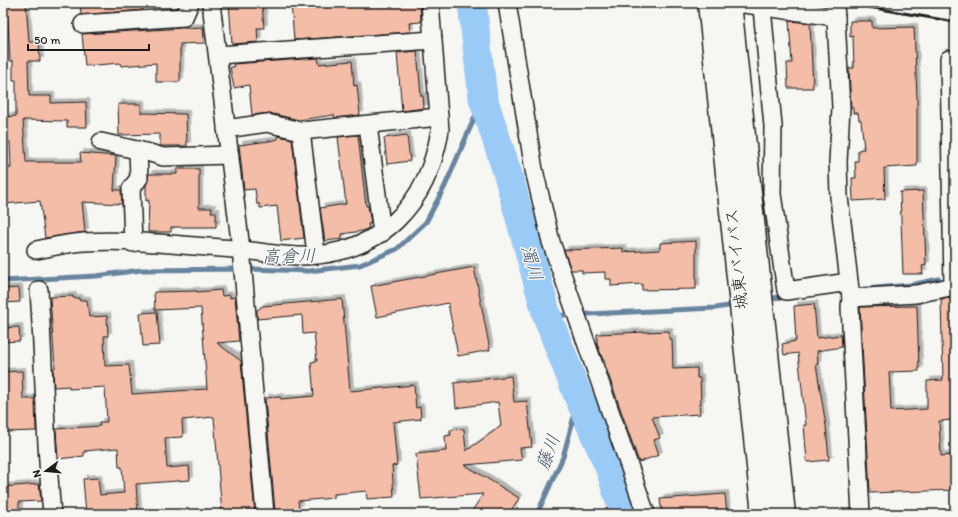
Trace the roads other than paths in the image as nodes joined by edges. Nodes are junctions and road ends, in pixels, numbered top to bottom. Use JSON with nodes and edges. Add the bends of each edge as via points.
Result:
{"nodes":[{"id":1,"x":190,"y":3,"type":"edge"},
{"id":2,"x":211,"y":3,"type":"edge"},
{"id":3,"x":430,"y":3,"type":"edge"},
{"id":4,"x":506,"y":3,"type":"edge"},
{"id":5,"x":709,"y":3,"type":"edge"},
{"id":6,"x":730,"y":3,"type":"edge"},
{"id":7,"x":737,"y":3,"type":"edge"},
{"id":8,"x":762,"y":8,"type":"junction"},
{"id":9,"x":836,"y":10,"type":"edge"},
{"id":10,"x":83,"y":24,"type":"dead end"},
{"id":11,"x":433,"y":40,"type":"junction"},
{"id":12,"x":218,"y":55,"type":"junction"},
{"id":13,"x":949,"y":59,"type":"dead end"},
{"id":14,"x":439,"y":117,"type":"junction"},
{"id":15,"x":368,"y":124,"type":"junction"},
{"id":16,"x":226,"y":129,"type":"junction"},
{"id":17,"x":301,"y":131,"type":"junction"},
{"id":18,"x":101,"y":142,"type":"dead end"},
{"id":19,"x":138,"y":150,"type":"junction"},
{"id":20,"x":230,"y":155,"type":"junction"},
{"id":21,"x":382,"y":233,"type":"junction"},
{"id":22,"x":133,"y":243,"type":"junction"},
{"id":23,"x":36,"y":250,"type":"dead end"},
{"id":24,"x":242,"y":254,"type":"junction"},
{"id":25,"x":316,"y":254,"type":"junction"},
{"id":26,"x":954,"y":286,"type":"edge"},
{"id":27,"x":39,"y":290,"type":"dead end"},
{"id":28,"x":850,"y":290,"type":"junction"},
{"id":29,"x":755,"y":337,"type":"junction"},
{"id":30,"x":52,"y":514,"type":"edge"},
{"id":31,"x":265,"y":514,"type":"edge"},
{"id":32,"x":646,"y":514,"type":"edge"},
{"id":33,"x":763,"y":514,"type":"edge"},
{"id":34,"x":784,"y":514,"type":"edge"},
{"id":35,"x":861,"y":514,"type":"edge"}],
"edges":[{"from":1,"to":10,"type":"street","via":[[184,17]]},
{"from":2,"to":12,"type":"street"},
{"from":3,"to":11,"type":"street"},
{"from":4,"to":32,"type":"street","via":[[534,170],[551,242]]},
{"from":5,"to":29,"type":"highway","name":"城東バイパス"},
{"from":6,"to":29,"type":"highway","name":"城東バイパス"},
{"from":7,"to":8,"type":"street"},
{"from":8,"to":9,"type":"street"},
{"from":8,"to":28,"type":"street","via":[[773,126],[772,194],[786,291]]},
{"from":9,"to":28,"type":"street","via":[[841,107],[839,197]]},
{"from":11,"to":12,"type":"street"},
{"from":11,"to":14,"type":"street"},
{"from":12,"to":16,"type":"street"},
{"from":13,"to":26,"type":"street"},
{"from":14,"to":15,"type":"street"},
{"from":14,"to":21,"type":"street","via":[[438,145],[420,193],[401,218]]},
{"from":15,"to":17,"type":"street"},
{"from":15,"to":21,"type":"street"},
{"from":16,"to":17,"type":"street","via":[[266,123]]},
{"from":16,"to":20,"type":"street"},
{"from":17,"to":25,"type":"street"},
{"from":18,"to":19,"type":"street"},
{"from":19,"to":20,"type":"street","via":[[163,158]]},
{"from":19,"to":22,"type":"street","via":[[139,178],[131,189]]},
{"from":20,"to":24,"type":"street"},
{"from":21,"to":25,"type":"street","via":[[355,246]]},
{"from":22,"to":23,"type":"street","via":[[84,242]]},
{"from":22,"to":24,"type":"street"},
{"from":24,"to":25,"type":"street"},
{"from":24,"to":31,"type":"street"},
{"from":26,"to":28,"type":"street","via":[[916,294]]},
{"from":27,"to":30,"type":"street","via":[[44,361],[46,460]]},
{"from":28,"to":35,"type":"street"},
{"from":29,"to":33,"type":"highway","name":"城東バイパス"},
{"from":29,"to":34,"type":"highway","name":"城東バイパス"}]}
